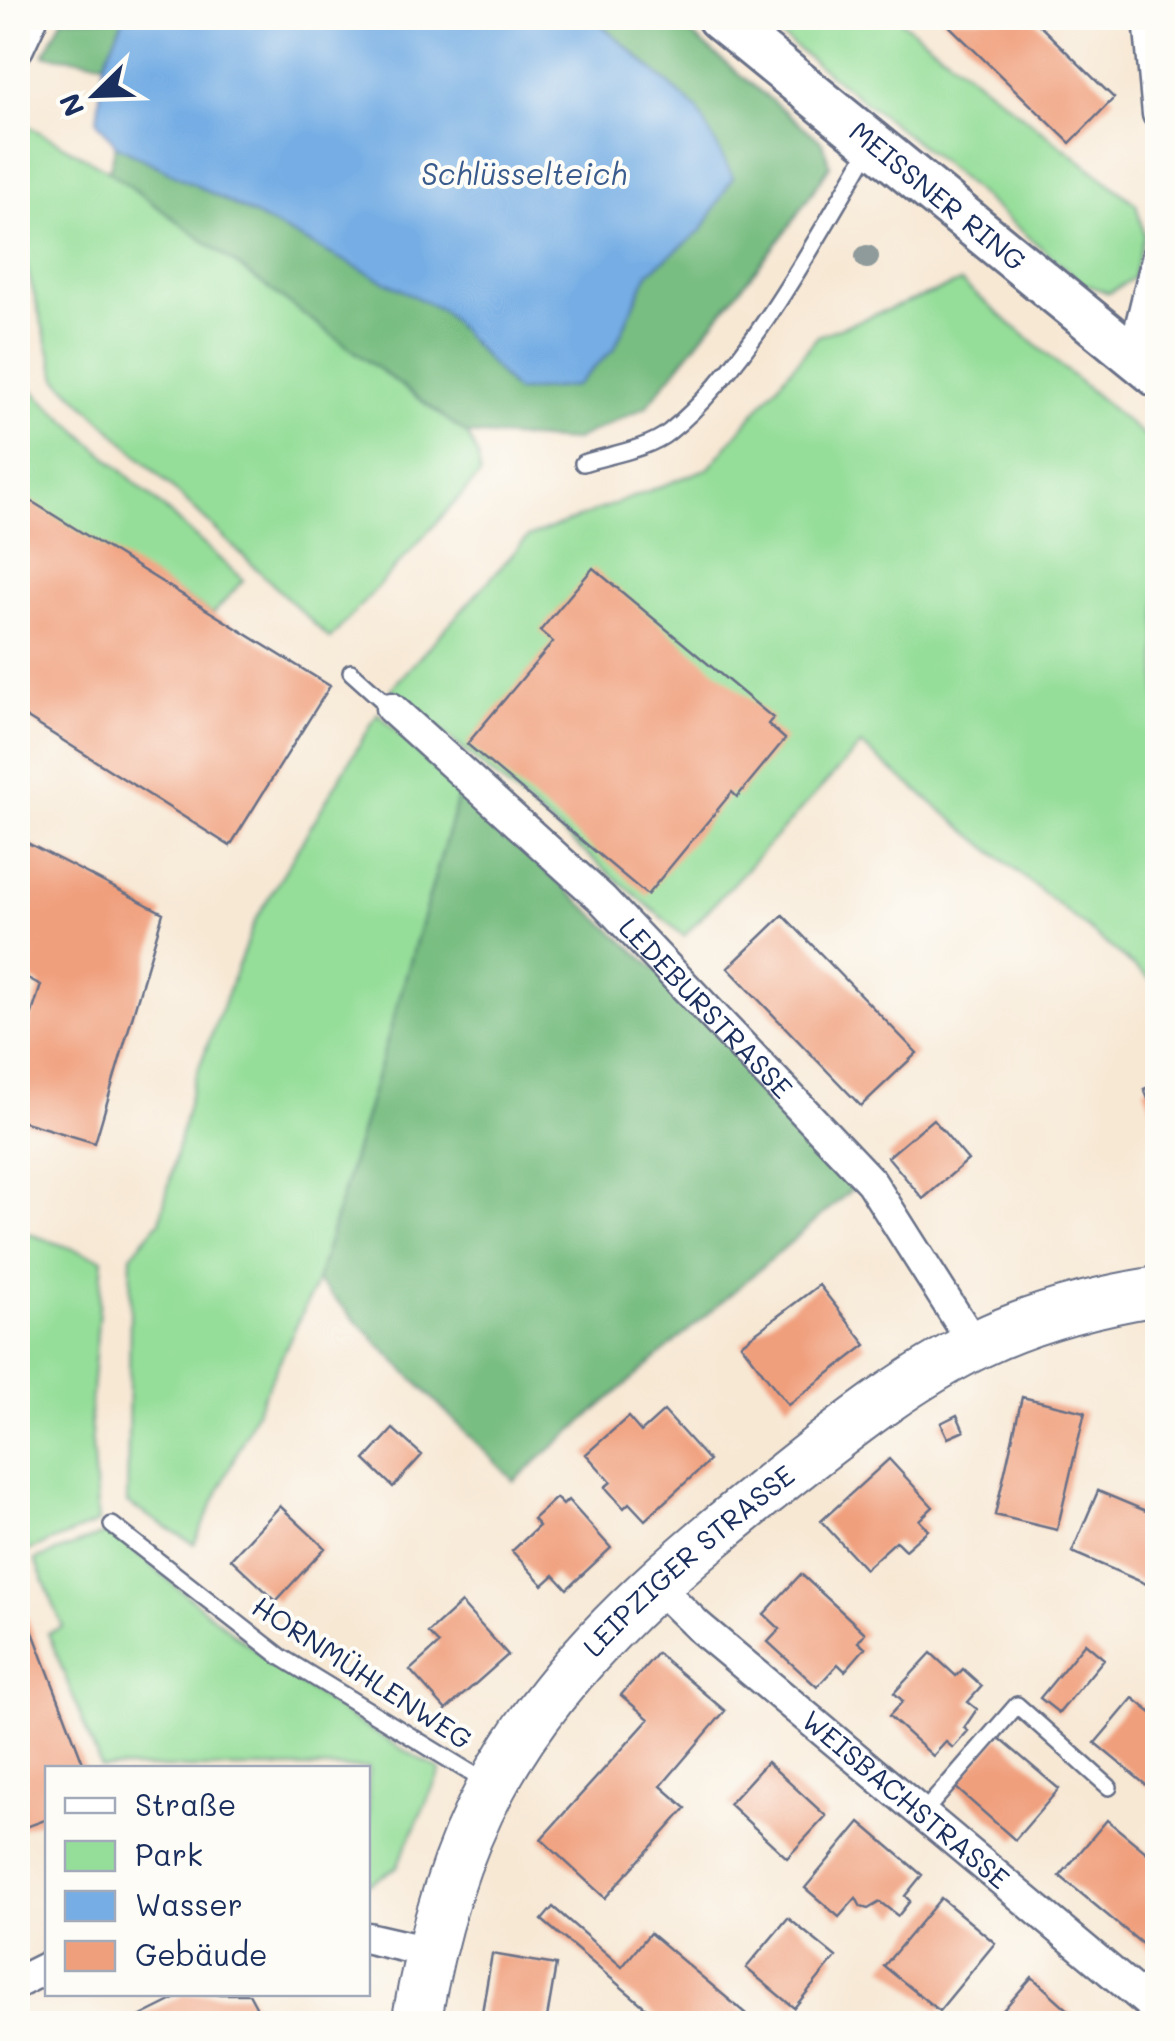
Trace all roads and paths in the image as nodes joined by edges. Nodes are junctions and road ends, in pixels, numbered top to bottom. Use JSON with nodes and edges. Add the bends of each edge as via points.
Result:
{"nodes":[{"id":1,"x":32,"y":18,"type":"edge"},
{"id":2,"x":719,"y":18,"type":"edge"},
{"id":3,"x":1150,"y":18,"type":"edge"},
{"id":4,"x":18,"y":48,"type":"edge"},
{"id":5,"x":1158,"y":114,"type":"edge"},
{"id":6,"x":873,"y":143,"type":"junction"},
{"id":7,"x":1158,"y":255,"type":"edge"},
{"id":8,"x":1145,"y":366,"type":"edge"},
{"id":9,"x":583,"y":464,"type":"dead end"},
{"id":10,"x":351,"y":672,"type":"dead end"},
{"id":11,"x":392,"y":708,"type":"joint"},
{"id":12,"x":1158,"y":1291,"type":"edge"},
{"id":13,"x":975,"y":1346,"type":"junction"},
{"id":14,"x":112,"y":1524,"type":"dead end"},
{"id":15,"x":657,"y":1586,"type":"junction"},
{"id":16,"x":492,"y":1786,"type":"junction"},
{"id":17,"x":1109,"y":1787,"type":"dead end"},
{"id":18,"x":924,"y":1813,"type":"junction"},
{"id":19,"x":370,"y":1938,"type":"edge"},
{"id":20,"x":428,"y":1952,"type":"junction"},
{"id":21,"x":45,"y":1968,"type":"edge"},
{"id":22,"x":18,"y":1982,"type":"edge"},
{"id":23,"x":1158,"y":2011,"type":"edge"},
{"id":24,"x":416,"y":2024,"type":"edge"}],
"edges":[{"from":1,"to":4,"type":"street"},
{"from":2,"to":6,"type":"main road","name":"MEISSNER RING"},
{"from":3,"to":5,"type":"street"},
{"from":6,"to":8,"type":"main road","name":"MEISSNER RING"},
{"from":6,"to":9,"type":"lane","via":[[793,279],[714,384],[667,435]]},
{"from":7,"to":8,"type":"street"},
{"from":10,"to":11,"type":"lane"},
{"from":11,"to":13,"type":"street","name":"LEDEBURSTRASSE","via":[[602,899],[871,1182]]},
{"from":12,"to":13,"type":"main road","name":"LEIPZIGER STRASSE","via":[[1058,1314]]},
{"from":13,"to":15,"type":"main road","name":"LEIPZIGER STRASSE","via":[[844,1430]]},
{"from":14,"to":16,"type":"lane","name":"HORNMÜHLENWEG","via":[[281,1658]]},
{"from":15,"to":16,"type":"main road","name":"LEIPZIGER STRASSE","via":[[564,1680]]},
{"from":15,"to":18,"type":"street","name":"WEISBACHSTRASSE"},
{"from":16,"to":20,"type":"main road","name":"LEIPZIGER STRASSE","via":[[454,1869]]},
{"from":17,"to":18,"type":"lane","via":[[1017,1706]]},
{"from":18,"to":23,"type":"street","name":"WEISBACHSTRASSE"},
{"from":19,"to":20,"type":"street"},
{"from":20,"to":24,"type":"main road","name":"LEIPZIGER STRASSE"},
{"from":21,"to":22,"type":"street"}]}
